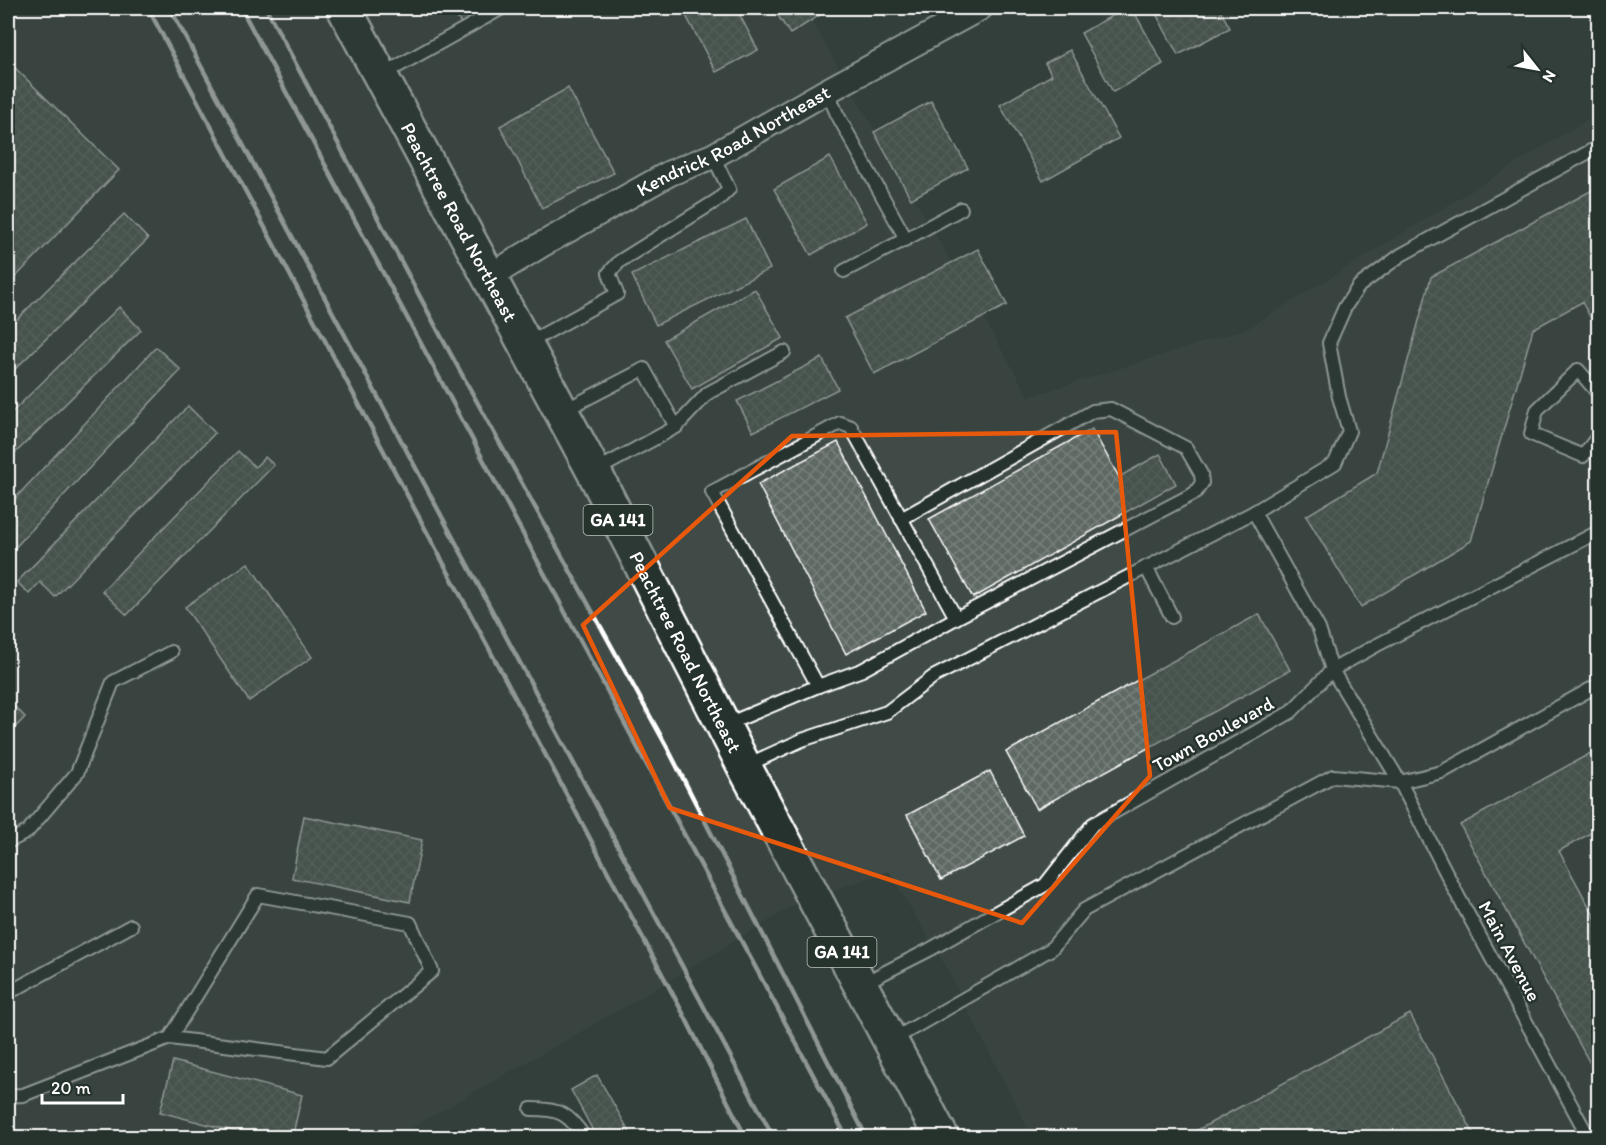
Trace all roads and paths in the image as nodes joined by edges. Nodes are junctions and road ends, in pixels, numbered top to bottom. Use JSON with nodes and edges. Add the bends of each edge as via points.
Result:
{"nodes":[{"id":1,"x":344,"y":8,"type":"edge"},
{"id":2,"x":502,"y":8,"type":"edge"},
{"id":3,"x":980,"y":8,"type":"edge"},
{"id":4,"x":381,"y":76,"type":"junction"},
{"id":5,"x":827,"y":90,"type":"junction"},
{"id":6,"x":1599,"y":147,"type":"edge"},
{"id":7,"x":713,"y":156,"type":"junction"},
{"id":8,"x":961,"y":209,"type":"dead end"},
{"id":9,"x":906,"y":239,"type":"junction"},
{"id":10,"x":844,"y":271,"type":"dead end"},
{"id":11,"x":489,"y":277,"type":"junction"},
{"id":12,"x":525,"y":345,"type":"junction"},
{"id":13,"x":784,"y":352,"type":"dead end"},
{"id":14,"x":1599,"y":393,"type":"edge"},
{"id":15,"x":560,"y":413,"type":"junction"},
{"id":16,"x":676,"y":427,"type":"junction"},
{"id":17,"x":1599,"y":436,"type":"edge"},
{"id":18,"x":594,"y":472,"type":"junction"},
{"id":19,"x":1254,"y":512,"type":"junction"},
{"id":20,"x":901,"y":519,"type":"junction"},
{"id":21,"x":1599,"y":532,"type":"edge"},
{"id":22,"x":1146,"y":567,"type":"junction"},
{"id":23,"x":1173,"y":617,"type":"dead end"},
{"id":24,"x":956,"y":618,"type":"junction"},
{"id":25,"x":171,"y":652,"type":"dead end"},
{"id":26,"x":1332,"y":670,"type":"junction"},
{"id":27,"x":1599,"y":685,"type":"edge"},
{"id":28,"x":818,"y":686,"type":"junction"},
{"id":29,"x":724,"y":725,"type":"junction"},
{"id":30,"x":744,"y":766,"type":"junction"},
{"id":31,"x":1400,"y":782,"type":"junction"},
{"id":32,"x":8,"y":842,"type":"edge"},
{"id":33,"x":131,"y":926,"type":"dead end"},
{"id":34,"x":860,"y":985,"type":"junction"},
{"id":35,"x":8,"y":993,"type":"edge"},
{"id":36,"x":170,"y":1038,"type":"junction"},
{"id":37,"x":891,"y":1041,"type":"junction"},
{"id":38,"x":8,"y":1096,"type":"edge"},
{"id":39,"x":531,"y":1109,"type":"dead end"},
{"id":40,"x":585,"y":1137,"type":"edge"},
{"id":41,"x":942,"y":1137,"type":"edge"},
{"id":42,"x":1589,"y":1137,"type":"edge"}],
"edges":[{"from":1,"to":4,"type":"highway","name":"Peachtree Road Northeast","number":"GA 141"},
{"from":2,"to":4,"type":"lane"},
{"from":3,"to":5,"type":"street","name":"Kendrick Road Northeast"},
{"from":4,"to":11,"type":"highway","name":"Peachtree Road Northeast","number":"GA 141"},
{"from":5,"to":7,"type":"street","name":"Kendrick Road Northeast"},
{"from":5,"to":9,"type":"lane"},
{"from":6,"to":19,"type":"lane","via":[[1401,255],[1359,286],[1329,344],[1349,431],[1335,463]]},
{"from":7,"to":11,"type":"street","name":"Kendrick Road Northeast","via":[[670,173]]},
{"from":7,"to":12,"type":"lane","via":[[729,189],[620,261],[609,273],[617,294]]},
{"from":8,"to":9,"type":"lane"},
{"from":9,"to":10,"type":"lane"},
{"from":11,"to":12,"type":"highway","name":"Peachtree Road Northeast","number":"GA 141"},
{"from":12,"to":15,"type":"highway","name":"Peachtree Road Northeast","number":"GA 141"},
{"from":13,"to":16,"type":"lane","via":[[708,393]]},
{"from":14,"to":17,"type":"lane","via":[[1578,370],[1537,410],[1531,434],[1583,456]]},
{"from":15,"to":16,"type":"lane","via":[[644,369]]},
{"from":15,"to":18,"type":"highway","name":"Peachtree Road Northeast","number":"GA 141"},
{"from":16,"to":18,"type":"lane"},
{"from":18,"to":29,"type":"highway","name":"Peachtree Road Northeast","number":"GA 141"},
{"from":19,"to":22,"type":"lane"},
{"from":19,"to":26,"type":"lane","name":"Main Avenue","via":[[1319,628]]},
{"from":20,"to":24,"type":"lane"},
{"from":20,"to":24,"type":"lane","via":[[1093,411],[1111,409],[1186,448],[1201,474],[1202,483],[1195,493]]},
{"from":20,"to":28,"type":"lane","via":[[851,427],[840,423],[712,492]]},
{"from":21,"to":26,"type":"lane","name":"Town Boulevard"},
{"from":22,"to":23,"type":"lane"},
{"from":22,"to":30,"type":"lane","via":[[933,677],[887,712],[802,740]]},
{"from":24,"to":28,"type":"lane","via":[[862,670]]},
{"from":25,"to":32,"type":"lane","via":[[113,682],[77,773],[27,832]]},
{"from":26,"to":31,"type":"lane","name":"Main Avenue"},
{"from":26,"to":34,"type":"lane","name":"Town Boulevard","via":[[1291,712],[1093,824],[1045,885]]},
{"from":27,"to":31,"type":"lane","via":[[1442,772]]},
{"from":28,"to":29,"type":"lane"},
{"from":29,"to":30,"type":"highway","name":"Peachtree Road Northeast","number":"GA 141"},
{"from":30,"to":34,"type":"highway","name":"Peachtree Road Northeast","number":"GA 141"},
{"from":31,"to":37,"type":"lane","via":[[1333,776],[1084,910],[1051,949]]},
{"from":31,"to":42,"type":"lane","name":"Main Avenue"},
{"from":33,"to":35,"type":"lane"},
{"from":34,"to":37,"type":"highway","name":"Peachtree Road Northeast","number":"GA 141"},
{"from":36,"to":36,"type":"lane","via":[[327,1058],[432,971],[410,923],[258,895]]},
{"from":36,"to":38,"type":"lane","via":[[23,1095]]},
{"from":37,"to":41,"type":"highway","name":"Peachtree Road Northeast","number":"GA 141"},
{"from":39,"to":40,"type":"lane","via":[[554,1109],[574,1122]]}]}
